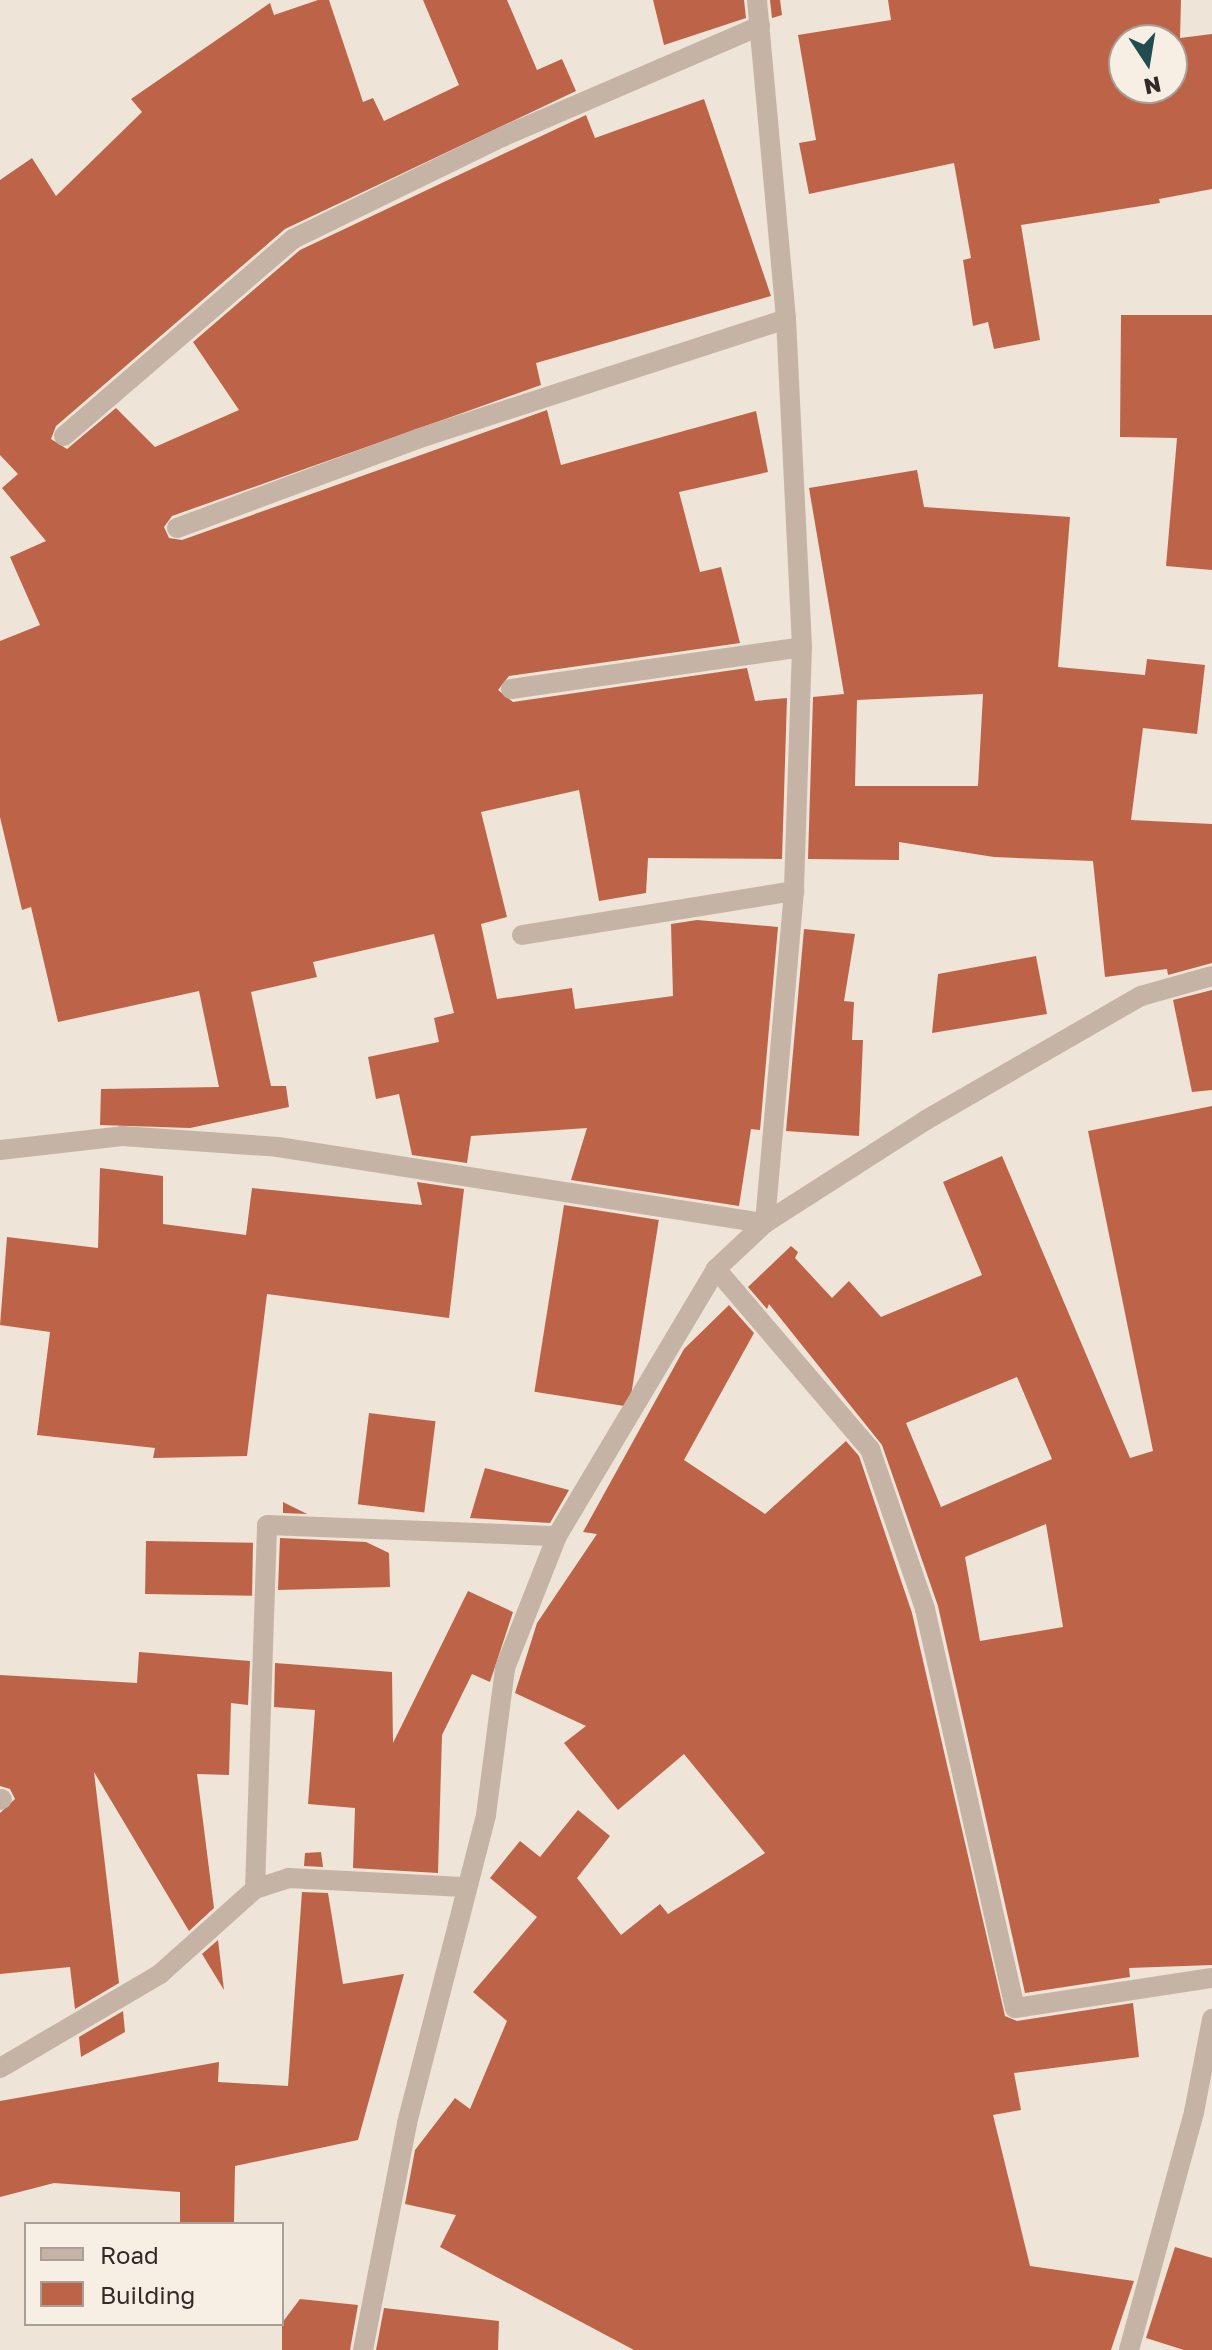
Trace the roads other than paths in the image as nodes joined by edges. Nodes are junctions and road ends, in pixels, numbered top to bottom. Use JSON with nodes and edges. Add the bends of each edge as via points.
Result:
{"nodes":[{"id":1,"x":757,"y":0,"type":"edge"},
{"id":2,"x":760,"y":26,"type":"junction"},
{"id":3,"x":786,"y":319,"type":"junction"},
{"id":4,"x":64,"y":436,"type":"dead end"},
{"id":5,"x":177,"y":528,"type":"dead end"},
{"id":6,"x":802,"y":647,"type":"junction"},
{"id":7,"x":511,"y":689,"type":"dead end"},
{"id":8,"x":794,"y":891,"type":"junction"},
{"id":9,"x":522,"y":935,"type":"dead end"},
{"id":10,"x":1212,"y":976,"type":"edge"},
{"id":11,"x":0,"y":1150,"type":"edge"},
{"id":12,"x":765,"y":1223,"type":"junction"},
{"id":13,"x":716,"y":1269,"type":"junction"},
{"id":14,"x":557,"y":1536,"type":"junction"},
{"id":15,"x":464,"y":1887,"type":"junction"},
{"id":16,"x":255,"y":1889,"type":"junction"},
{"id":17,"x":1212,"y":1978,"type":"edge"},
{"id":18,"x":1212,"y":2019,"type":"edge"},
{"id":19,"x":0,"y":2068,"type":"edge"},
{"id":20,"x":363,"y":2350,"type":"edge"},
{"id":21,"x":1129,"y":2350,"type":"edge"}],
"edges":[{"from":1,"to":2,"type":"street"},
{"from":2,"to":3,"type":"street"},
{"from":2,"to":4,"type":"street","via":[[502,137],[293,239]]},
{"from":3,"to":5,"type":"street","via":[[417,439]]},
{"from":3,"to":6,"type":"street"},
{"from":6,"to":7,"type":"street"},
{"from":6,"to":8,"type":"street"},
{"from":8,"to":9,"type":"street"},
{"from":8,"to":12,"type":"street"},
{"from":10,"to":12,"type":"street","via":[[1141,996],[926,1120]]},
{"from":11,"to":12,"type":"street","via":[[122,1136],[278,1147]]},
{"from":12,"to":13,"type":"street"},
{"from":13,"to":14,"type":"street"},
{"from":13,"to":17,"type":"street","via":[[870,1449],[925,1609],[1015,2008]]},
{"from":14,"to":15,"type":"street","via":[[505,1668],[486,1815]]},
{"from":14,"to":16,"type":"street","via":[[267,1525]]},
{"from":15,"to":16,"type":"street","via":[[288,1878]]},
{"from":15,"to":20,"type":"street","via":[[407,2123]]},
{"from":16,"to":19,"type":"street","via":[[160,1974]]},
{"from":18,"to":21,"type":"street","via":[[1194,2112]]}]}
